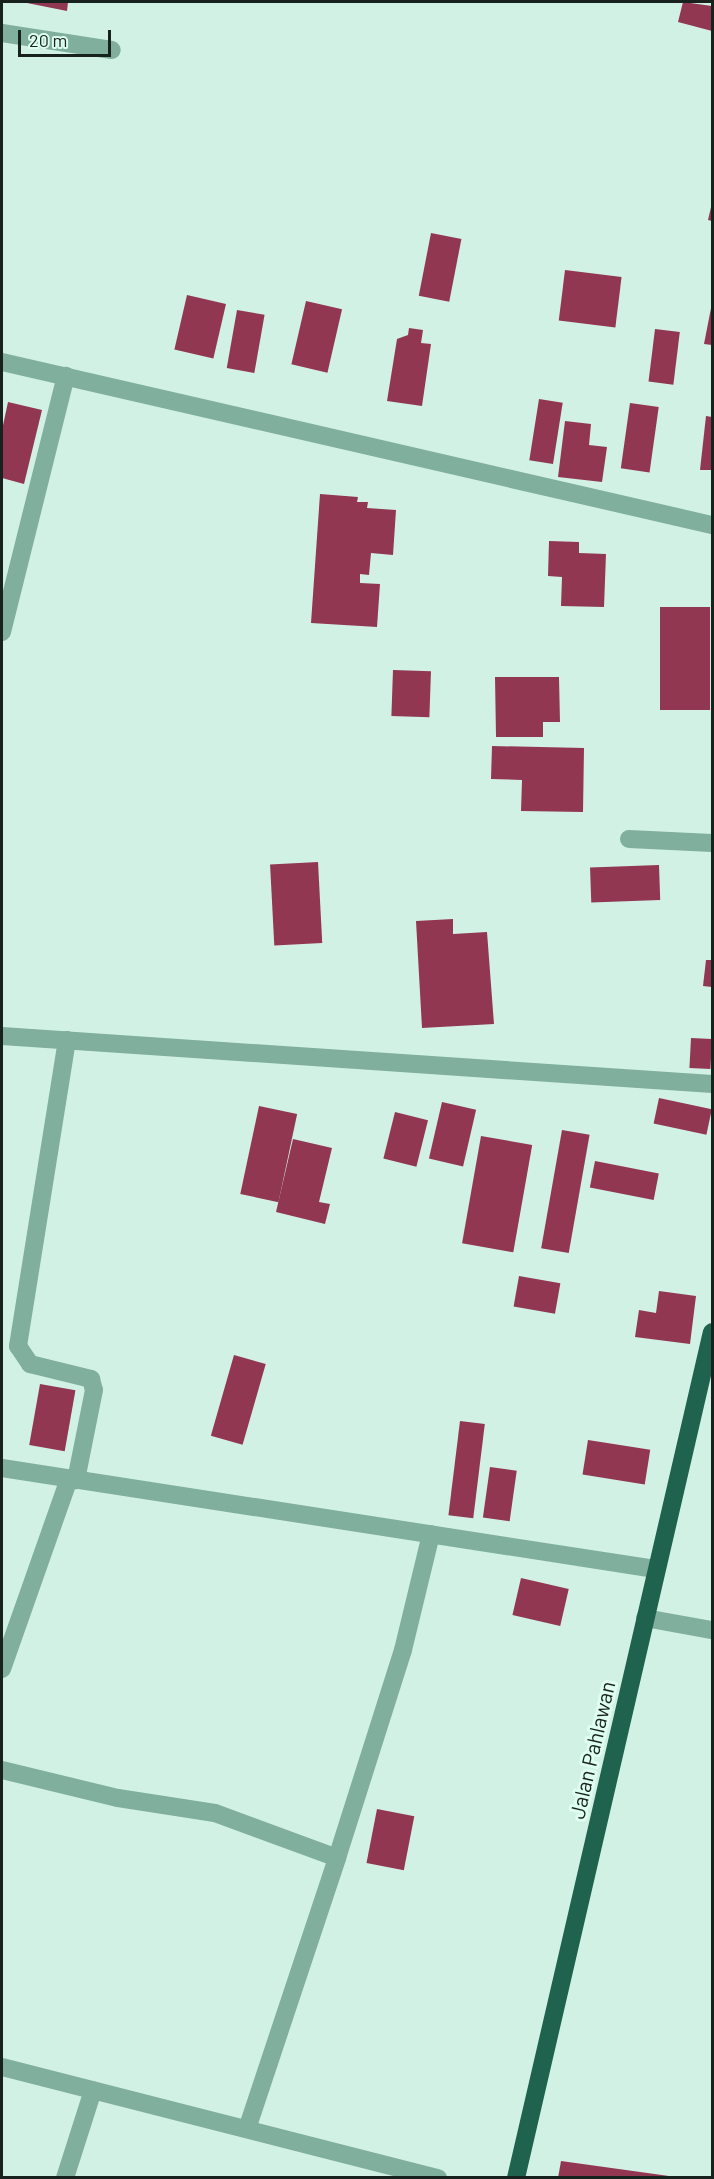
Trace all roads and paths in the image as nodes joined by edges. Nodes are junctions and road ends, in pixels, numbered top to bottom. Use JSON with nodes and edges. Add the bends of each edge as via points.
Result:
{"nodes":[{"id":1,"x":2,"y":33,"type":"edge"},
{"id":2,"x":112,"y":50,"type":"dead end"},
{"id":3,"x":2,"y":362,"type":"edge"},
{"id":4,"x":66,"y":376,"type":"junction"},
{"id":5,"x":712,"y":525,"type":"edge"},
{"id":6,"x":2,"y":632,"type":"edge"},
{"id":7,"x":629,"y":839,"type":"dead end"},
{"id":8,"x":712,"y":843,"type":"edge"},
{"id":9,"x":2,"y":1036,"type":"edge"},
{"id":10,"x":67,"y":1040,"type":"junction"},
{"id":11,"x":712,"y":1084,"type":"edge"},
{"id":12,"x":712,"y":1332,"type":"edge"},
{"id":13,"x":2,"y":1468,"type":"edge"},
{"id":14,"x":72,"y":1479,"type":"junction"},
{"id":15,"x":431,"y":1534,"type":"junction"},
{"id":16,"x":655,"y":1569,"type":"junction"},
{"id":17,"x":645,"y":1618,"type":"junction"},
{"id":18,"x":712,"y":1630,"type":"edge"},
{"id":19,"x":2,"y":1669,"type":"edge"},
{"id":20,"x":2,"y":1770,"type":"edge"},
{"id":21,"x":337,"y":1858,"type":"junction"},
{"id":22,"x":2,"y":2067,"type":"edge"},
{"id":23,"x":93,"y":2091,"type":"junction"},
{"id":24,"x":247,"y":2129,"type":"junction"},
{"id":25,"x":64,"y":2178,"type":"edge"},
{"id":26,"x":438,"y":2178,"type":"edge"},
{"id":27,"x":516,"y":2178,"type":"edge"}],
"edges":[{"from":1,"to":2,"type":"street"},
{"from":3,"to":4,"type":"street"},
{"from":4,"to":5,"type":"street"},
{"from":4,"to":6,"type":"street"},
{"from":7,"to":8,"type":"street"},
{"from":9,"to":10,"type":"street"},
{"from":10,"to":11,"type":"street"},
{"from":10,"to":14,"type":"street","via":[[18,1346],[30,1364],[91,1379],[94,1390]]},
{"from":12,"to":16,"type":"highway","name":"Jalan Pahlawan"},
{"from":13,"to":14,"type":"street"},
{"from":14,"to":15,"type":"street"},
{"from":14,"to":19,"type":"street"},
{"from":15,"to":16,"type":"street"},
{"from":15,"to":21,"type":"street","via":[[403,1650]]},
{"from":16,"to":17,"type":"highway","name":"Jalan Pahlawan"},
{"from":17,"to":18,"type":"street"},
{"from":17,"to":27,"type":"highway","name":"Jalan Pahlawan"},
{"from":20,"to":21,"type":"street","via":[[118,1798],[215,1813]]},
{"from":21,"to":24,"type":"street"},
{"from":22,"to":23,"type":"street"},
{"from":23,"to":24,"type":"street"},
{"from":23,"to":25,"type":"street"},
{"from":24,"to":26,"type":"street"}]}
